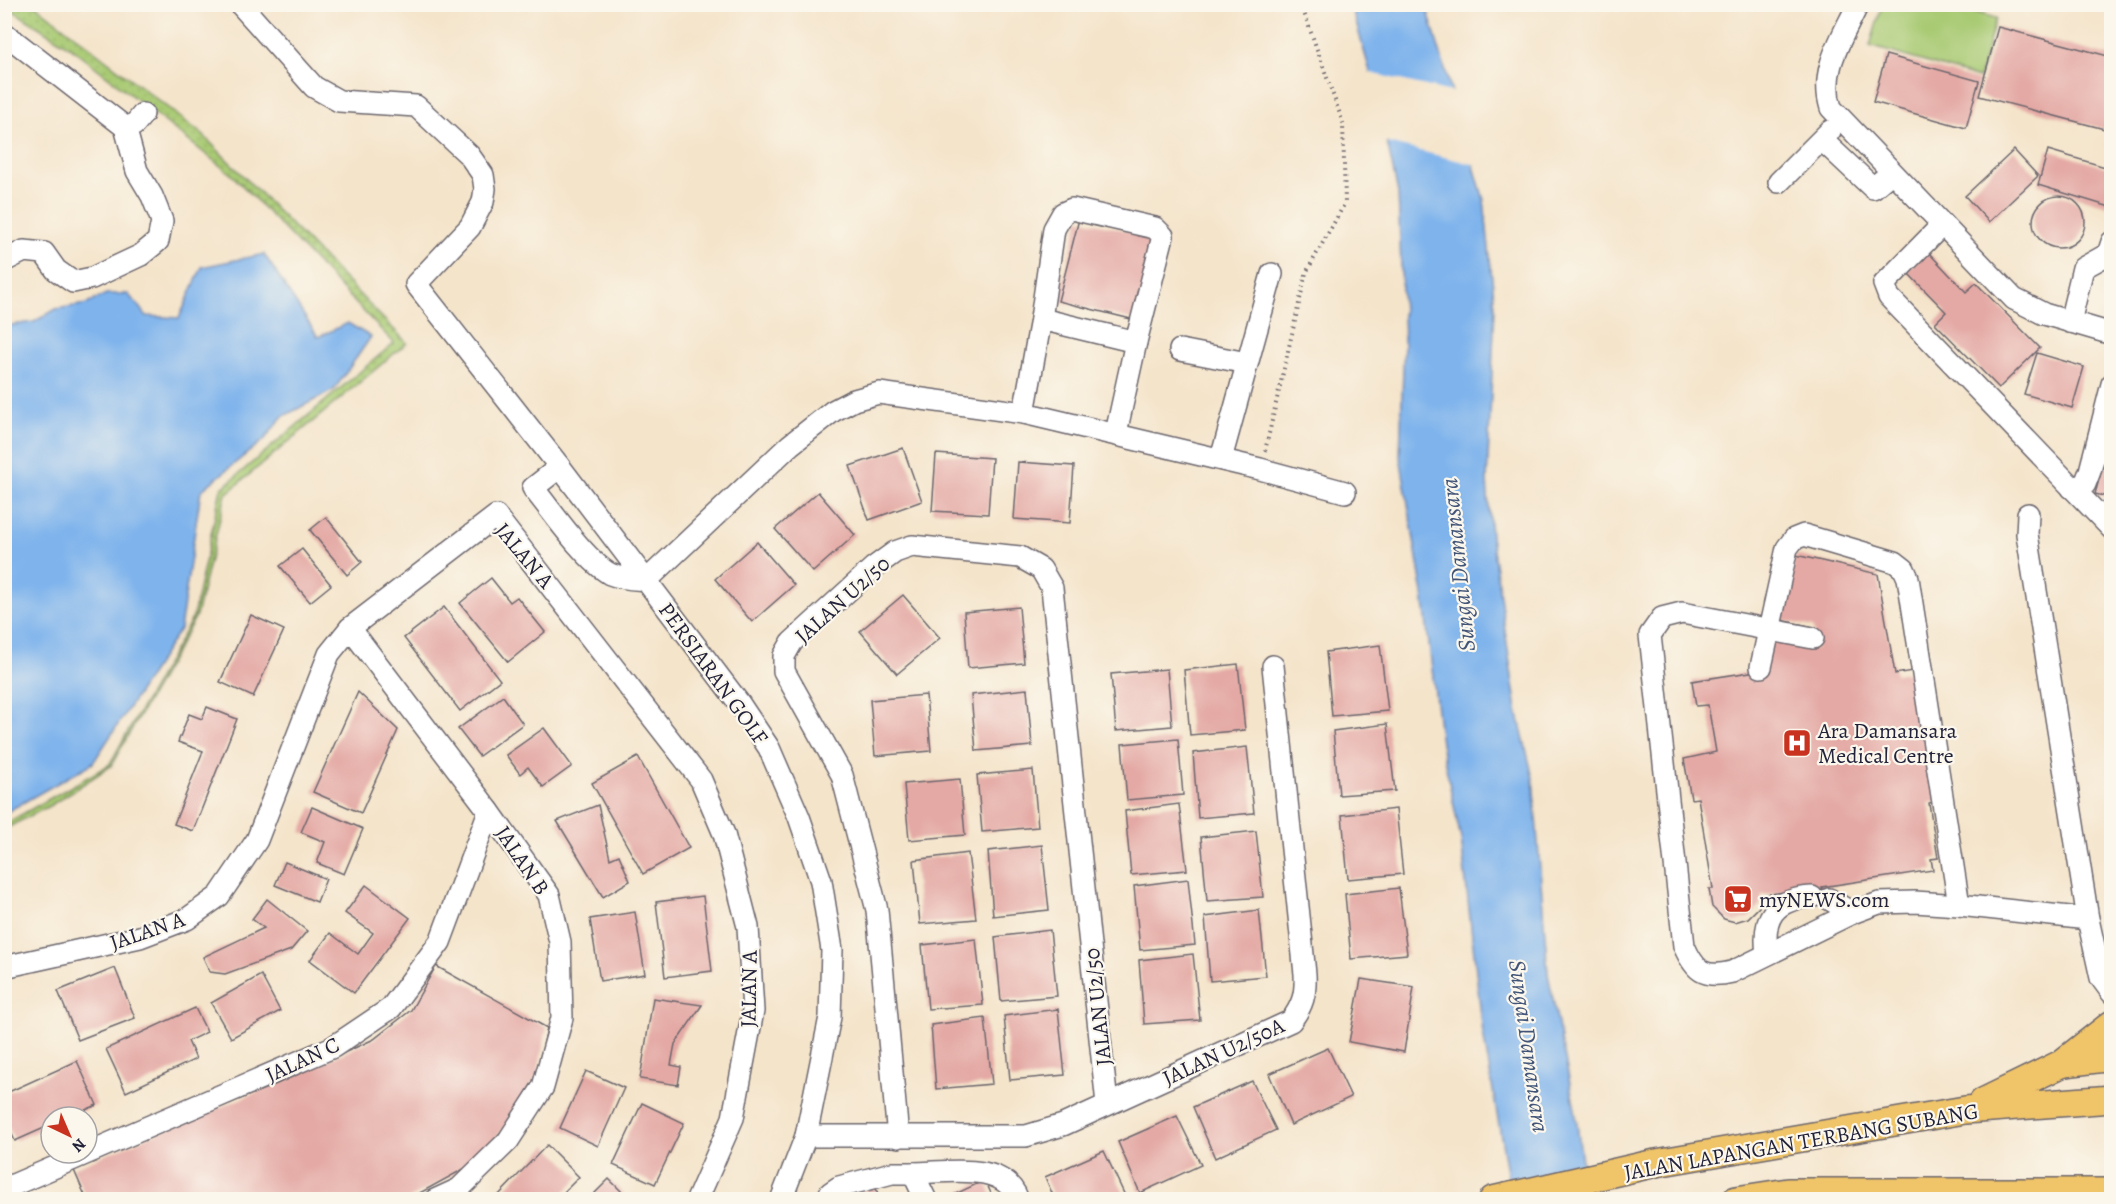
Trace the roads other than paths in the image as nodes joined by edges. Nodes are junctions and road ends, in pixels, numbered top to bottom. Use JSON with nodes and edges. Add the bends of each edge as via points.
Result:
{"nodes":[{"id":1,"x":240,"y":4,"type":"edge"},
{"id":2,"x":1858,"y":4,"type":"edge"},
{"id":3,"x":4,"y":33,"type":"edge"},
{"id":4,"x":143,"y":114,"type":"dead end"},
{"id":5,"x":1841,"y":120,"type":"junction"},
{"id":6,"x":125,"y":127,"type":"junction"},
{"id":7,"x":1822,"y":140,"type":"junction"},
{"id":8,"x":1891,"y":173,"type":"junction"},
{"id":9,"x":1779,"y":182,"type":"dead end"},
{"id":10,"x":1942,"y":225,"type":"junction"},
{"id":11,"x":2112,"y":242,"type":"edge"},
{"id":12,"x":4,"y":261,"type":"edge"},
{"id":13,"x":1272,"y":273,"type":"dead end"},
{"id":14,"x":1041,"y":319,"type":"junction"},
{"id":15,"x":2070,"y":322,"type":"junction"},
{"id":16,"x":2112,"y":334,"type":"edge"},
{"id":17,"x":1136,"y":342,"type":"junction"},
{"id":18,"x":1180,"y":350,"type":"dead end"},
{"id":19,"x":1247,"y":363,"type":"junction"},
{"id":20,"x":2112,"y":384,"type":"edge"},
{"id":21,"x":1024,"y":413,"type":"junction"},
{"id":22,"x":1116,"y":433,"type":"junction"},
{"id":23,"x":1221,"y":459,"type":"junction"},
{"id":24,"x":560,"y":467,"type":"junction"},
{"id":25,"x":2072,"y":488,"type":"junction"},
{"id":26,"x":1345,"y":492,"type":"dead end"},
{"id":27,"x":2028,"y":514,"type":"dead end"},
{"id":28,"x":2112,"y":529,"type":"edge"},
{"id":29,"x":647,"y":580,"type":"junction"},
{"id":30,"x":350,"y":628,"type":"junction"},
{"id":31,"x":1769,"y":629,"type":"junction"},
{"id":32,"x":1813,"y":638,"type":"dead end"},
{"id":33,"x":1273,"y":666,"type":"dead end"},
{"id":34,"x":1761,"y":667,"type":"dead end"},
{"id":35,"x":489,"y":811,"type":"junction"},
{"id":36,"x":1959,"y":904,"type":"junction"},
{"id":37,"x":1852,"y":913,"type":"junction"},
{"id":38,"x":2088,"y":919,"type":"junction"},
{"id":39,"x":1767,"y":954,"type":"junction"},
{"id":40,"x":4,"y":967,"type":"edge"},
{"id":41,"x":2112,"y":993,"type":"edge"},
{"id":42,"x":2112,"y":1024,"type":"edge"},
{"id":43,"x":2112,"y":1057,"type":"edge"},
{"id":44,"x":2061,"y":1064,"type":"junction"},
{"id":45,"x":2112,"y":1099,"type":"edge"},
{"id":46,"x":1107,"y":1104,"type":"junction"},
{"id":47,"x":1965,"y":1110,"type":"junction"},
{"id":48,"x":806,"y":1136,"type":"junction"},
{"id":49,"x":898,"y":1137,"type":"junction"},
{"id":50,"x":913,"y":1173,"type":"junction"},
{"id":51,"x":4,"y":1189,"type":"edge"},
{"id":52,"x":2100,"y":1195,"type":"edge"},
{"id":53,"x":435,"y":1200,"type":"edge"},
{"id":54,"x":697,"y":1200,"type":"edge"},
{"id":55,"x":781,"y":1200,"type":"edge"},
{"id":56,"x":828,"y":1200,"type":"edge"},
{"id":57,"x":926,"y":1200,"type":"edge"},
{"id":58,"x":1018,"y":1200,"type":"edge"},
{"id":59,"x":1493,"y":1200,"type":"edge"},
{"id":60,"x":1736,"y":1200,"type":"edge"}],
"edges":[{"from":1,"to":24,"type":"street","name":"PERSIARAN GOLF","via":[[314,87],[339,101],[416,106],[469,156],[483,175],[483,202],[470,227],[416,284]]},
{"from":2,"to":5,"type":"street","via":[[1828,68],[1826,91],[1831,108]]},
{"from":3,"to":6,"type":"street"},
{"from":4,"to":6,"type":"street","via":[[134,125]]},
{"from":5,"to":7,"type":"street"},
{"from":5,"to":8,"type":"street"},
{"from":6,"to":12,"type":"street","via":[[136,171],[162,221],[158,241],[141,255],[92,278],[73,282],[56,270],[44,253],[24,251]]},
{"from":7,"to":8,"type":"street","via":[[1873,188]]},
{"from":7,"to":9,"type":"street"},
{"from":8,"to":10,"type":"street"},
{"from":10,"to":15,"type":"street","via":[[2014,299]]},
{"from":10,"to":25,"type":"street","via":[[1884,284],[1889,297]]},
{"from":11,"to":15,"type":"street","via":[[2108,254],[2083,268]]},
{"from":13,"to":19,"type":"street"},
{"from":14,"to":17,"type":"street"},
{"from":14,"to":17,"type":"street","via":[[1054,228],[1063,213],[1072,209],[1155,228],[1163,236]]},
{"from":14,"to":21,"type":"street"},
{"from":15,"to":16,"type":"street"},
{"from":17,"to":22,"type":"street"},
{"from":18,"to":19,"type":"street"},
{"from":19,"to":23,"type":"street"},
{"from":20,"to":25,"type":"street","via":[[2085,484]]},
{"from":21,"to":22,"type":"street"},
{"from":21,"to":29,"type":"street","via":[[879,393],[854,400],[833,411],[790,445]]},
{"from":22,"to":23,"type":"street"},
{"from":23,"to":26,"type":"street"},
{"from":24,"to":29,"type":"street","name":"PERSIARAN GOLF"},
{"from":24,"to":29,"type":"street","via":[[533,488],[594,561],[625,579]]},
{"from":25,"to":28,"type":"street"},
{"from":27,"to":38,"type":"street","via":[[2027,534]]},
{"from":29,"to":48,"type":"street","name":"PERSIARAN GOLF","via":[[769,748],[800,817],[821,881],[832,950],[830,1017]]},
{"from":30,"to":35,"type":"street","name":"JALAN B"},
{"from":30,"to":40,"type":"street","name":"JALAN A","via":[[329,654],[257,840],[219,896],[187,919],[140,937]]},
{"from":30,"to":54,"type":"street","name":"JALAN A","via":[[496,516],[701,780],[724,834],[748,927],[753,1011],[733,1118]]},
{"from":31,"to":32,"type":"street"},
{"from":31,"to":34,"type":"street"},
{"from":31,"to":36,"type":"street","via":[[1787,548],[1794,539],[1804,535],[1895,562],[1904,569]]},
{"from":31,"to":39,"type":"street","via":[[1672,614],[1655,625],[1649,645],[1684,946],[1700,970],[1716,976]]},
{"from":33,"to":46,"type":"street","name":"JALAN U2/50A","via":[[1305,975],[1306,992],[1301,1008],[1291,1021],[1272,1031]]},
{"from":35,"to":51,"type":"street","name":"JALAN C","via":[[440,942],[391,1008],[333,1047]]},
{"from":35,"to":53,"type":"street","name":"JALAN B","via":[[549,896],[560,942],[562,1018],[543,1087],[508,1141],[459,1189]]},
{"from":36,"to":37,"type":"street","via":[[1879,903]]},
{"from":36,"to":38,"type":"street"},
{"from":37,"to":39,"type":"street"},
{"from":37,"to":39,"type":"street","via":[[1821,898],[1792,900],[1778,906],[1764,933]]},
{"from":38,"to":41,"type":"street","via":[[2101,978]]},
{"from":42,"to":44,"type":"main road"},
{"from":43,"to":44,"type":"main road"},
{"from":44,"to":47,"type":"main road"},
{"from":45,"to":47,"type":"main road","name":"JALAN LAPANGAN TERBANG SUBANG"},
{"from":46,"to":49,"type":"street","name":"JALAN U2/50A","via":[[1063,1125],[1026,1136]]},
{"from":46,"to":49,"type":"street","name":"JALAN U2/50","via":[[1052,588],[1041,569],[1020,557],[912,546],[895,552],[873,568],[792,642],[784,656],[784,671],[842,775],[877,910]]},
{"from":47,"to":59,"type":"main road","name":"JALAN LAPANGAN TERBANG SUBANG","via":[[1656,1163]]},
{"from":48,"to":49,"type":"street","name":"JALAN U2/50A"},
{"from":48,"to":55,"type":"street","name":"PERSIARAN GOLF"},
{"from":50,"to":56,"type":"street","via":[[892,1173],[838,1187]]},
{"from":50,"to":57,"type":"street"},
{"from":50,"to":58,"type":"street","via":[[989,1173],[1008,1183]]},
{"from":52,"to":60,"type":"main road","name":"JALAN LAPANGAN TERBANG SUBANG","via":[[1788,1192]]}]}
